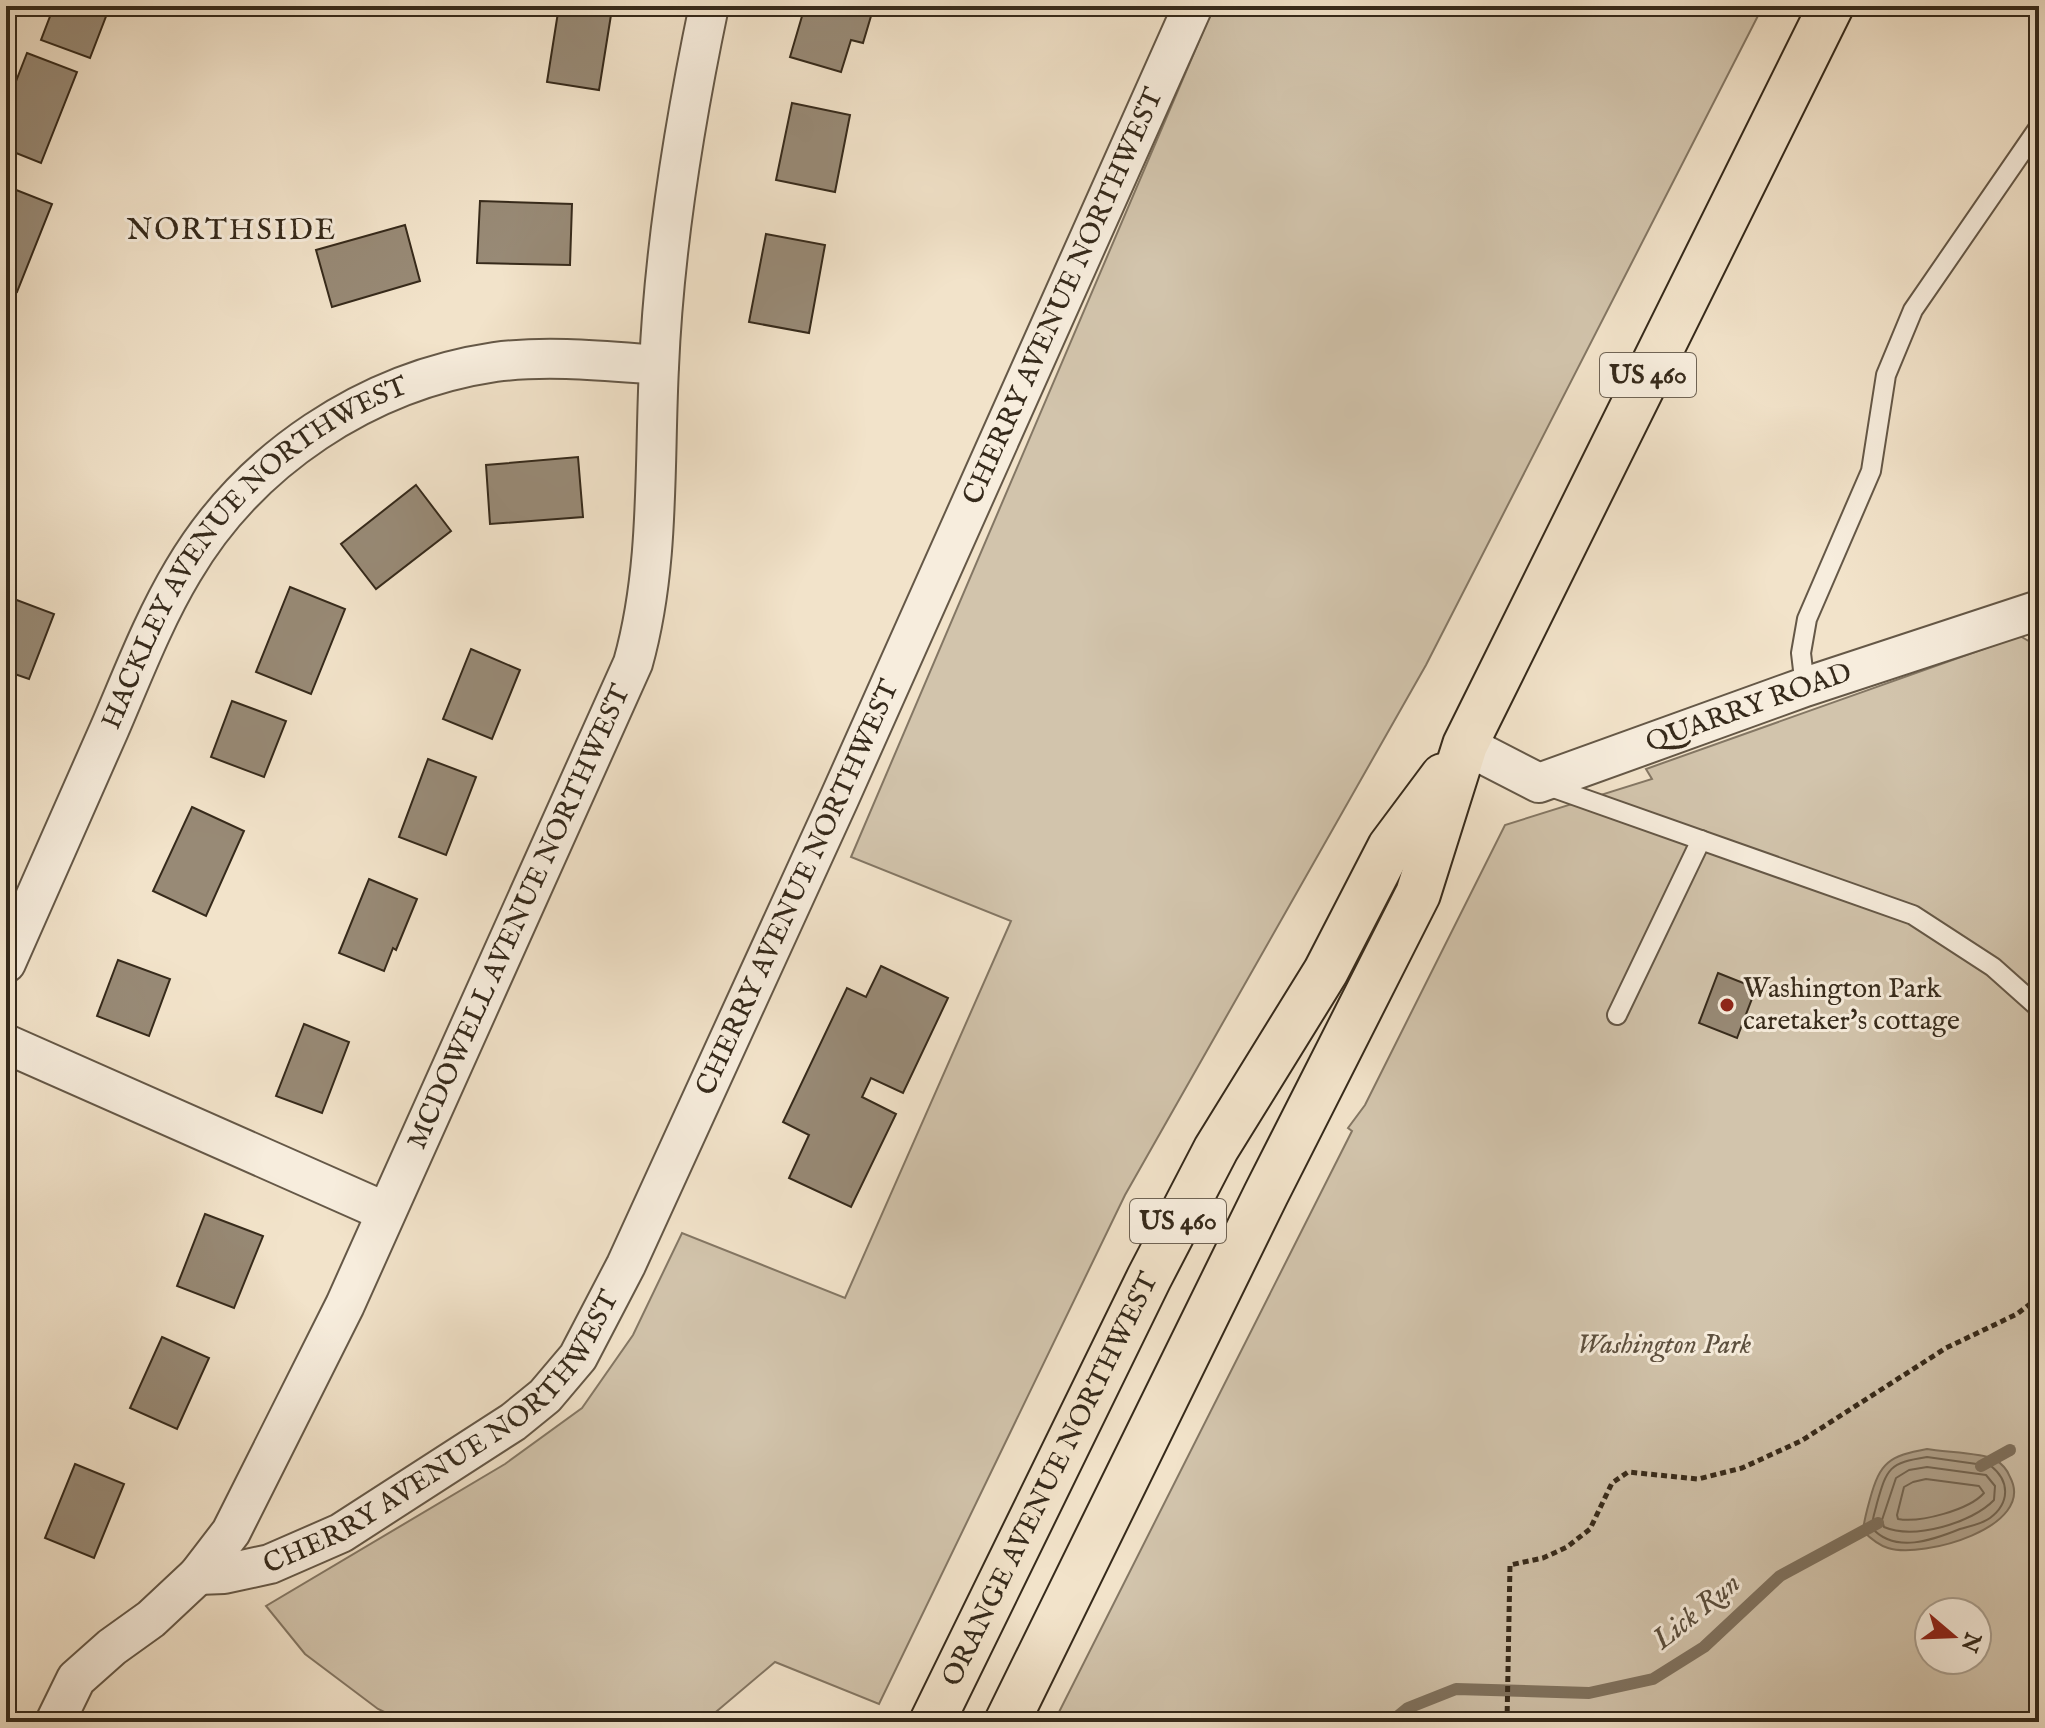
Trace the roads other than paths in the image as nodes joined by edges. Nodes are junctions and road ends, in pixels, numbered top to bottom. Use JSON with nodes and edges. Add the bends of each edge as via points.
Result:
{"nodes":[{"id":1,"x":709,"y":6,"type":"edge"},
{"id":2,"x":1193,"y":6,"type":"edge"},
{"id":3,"x":1831,"y":6,"type":"edge"},
{"id":4,"x":2039,"y":127,"type":"edge"},
{"id":5,"x":659,"y":365,"type":"junction"},
{"id":6,"x":2039,"y":610,"type":"edge"},
{"id":7,"x":1805,"y":687,"type":"junction"},
{"id":8,"x":1465,"y":745,"type":"junction"},
{"id":9,"x":1539,"y":783,"type":"junction"},
{"id":10,"x":1701,"y":840,"type":"junction"},
{"id":11,"x":6,"y":963,"type":"edge"},
{"id":12,"x":2039,"y":1008,"type":"edge"},
{"id":13,"x":1617,"y":1015,"type":"dead end"},
{"id":14,"x":6,"y":1044,"type":"edge"},
{"id":15,"x":386,"y":1212,"type":"junction"},
{"id":16,"x":198,"y":1575,"type":"junction"},
{"id":17,"x":55,"y":1722,"type":"edge"},
{"id":18,"x":932,"y":1722,"type":"edge"},
{"id":19,"x":1007,"y":1722,"type":"edge"}],
"edges":[{"from":1,"to":5,"type":"street","name":"MCDOWELL AVENUE NORTHWEST","via":[[671,230]]},
{"from":2,"to":16,"type":"street","name":"CHERRY AVENUE NORTHWEST","via":[[839,799],[626,1265],[578,1357],[545,1396],[513,1422],[341,1533],[270,1564]]},
{"from":3,"to":8,"type":"main road","name":"ORANGE AVENUE NORTHWEST","number":"US 460"},
{"from":4,"to":7,"type":"lane","via":[[1904,328],[1886,375],[1871,471],[1807,619],[1801,653]]},
{"from":5,"to":11,"type":"street","name":"HACKLEY AVENUE NORTHWEST","via":[[562,358],[496,362],[432,376],[371,399],[315,430],[265,470],[222,516],[184,570]]},
{"from":5,"to":15,"type":"street","name":"MCDOWELL AVENUE NORTHWEST","via":[[654,542],[633,663]]},
{"from":6,"to":7,"type":"street","name":"QUARRY ROAD"},
{"from":7,"to":9,"type":"street","name":"QUARRY ROAD"},
{"from":8,"to":9,"type":"street"},
{"from":8,"to":18,"type":"main road","name":"ORANGE AVENUE NORTHWEST","number":"US 460","via":[[1390,847],[1326,971],[1216,1149]]},
{"from":8,"to":19,"type":"main road","name":"ORANGE AVENUE NORTHWEST","number":"US 460","via":[[1418,894]]},
{"from":9,"to":10,"type":"lane"},
{"from":10,"to":12,"type":"lane","via":[[1913,915],[1993,967]]},
{"from":10,"to":13,"type":"lane"},
{"from":14,"to":15,"type":"street"},
{"from":15,"to":16,"type":"street","name":"MCDOWELL AVENUE NORTHWEST","via":[[231,1532]]},
{"from":16,"to":17,"type":"street","name":"MCDOWELL AVENUE NORTHWEST","via":[[76,1679]]}]}
